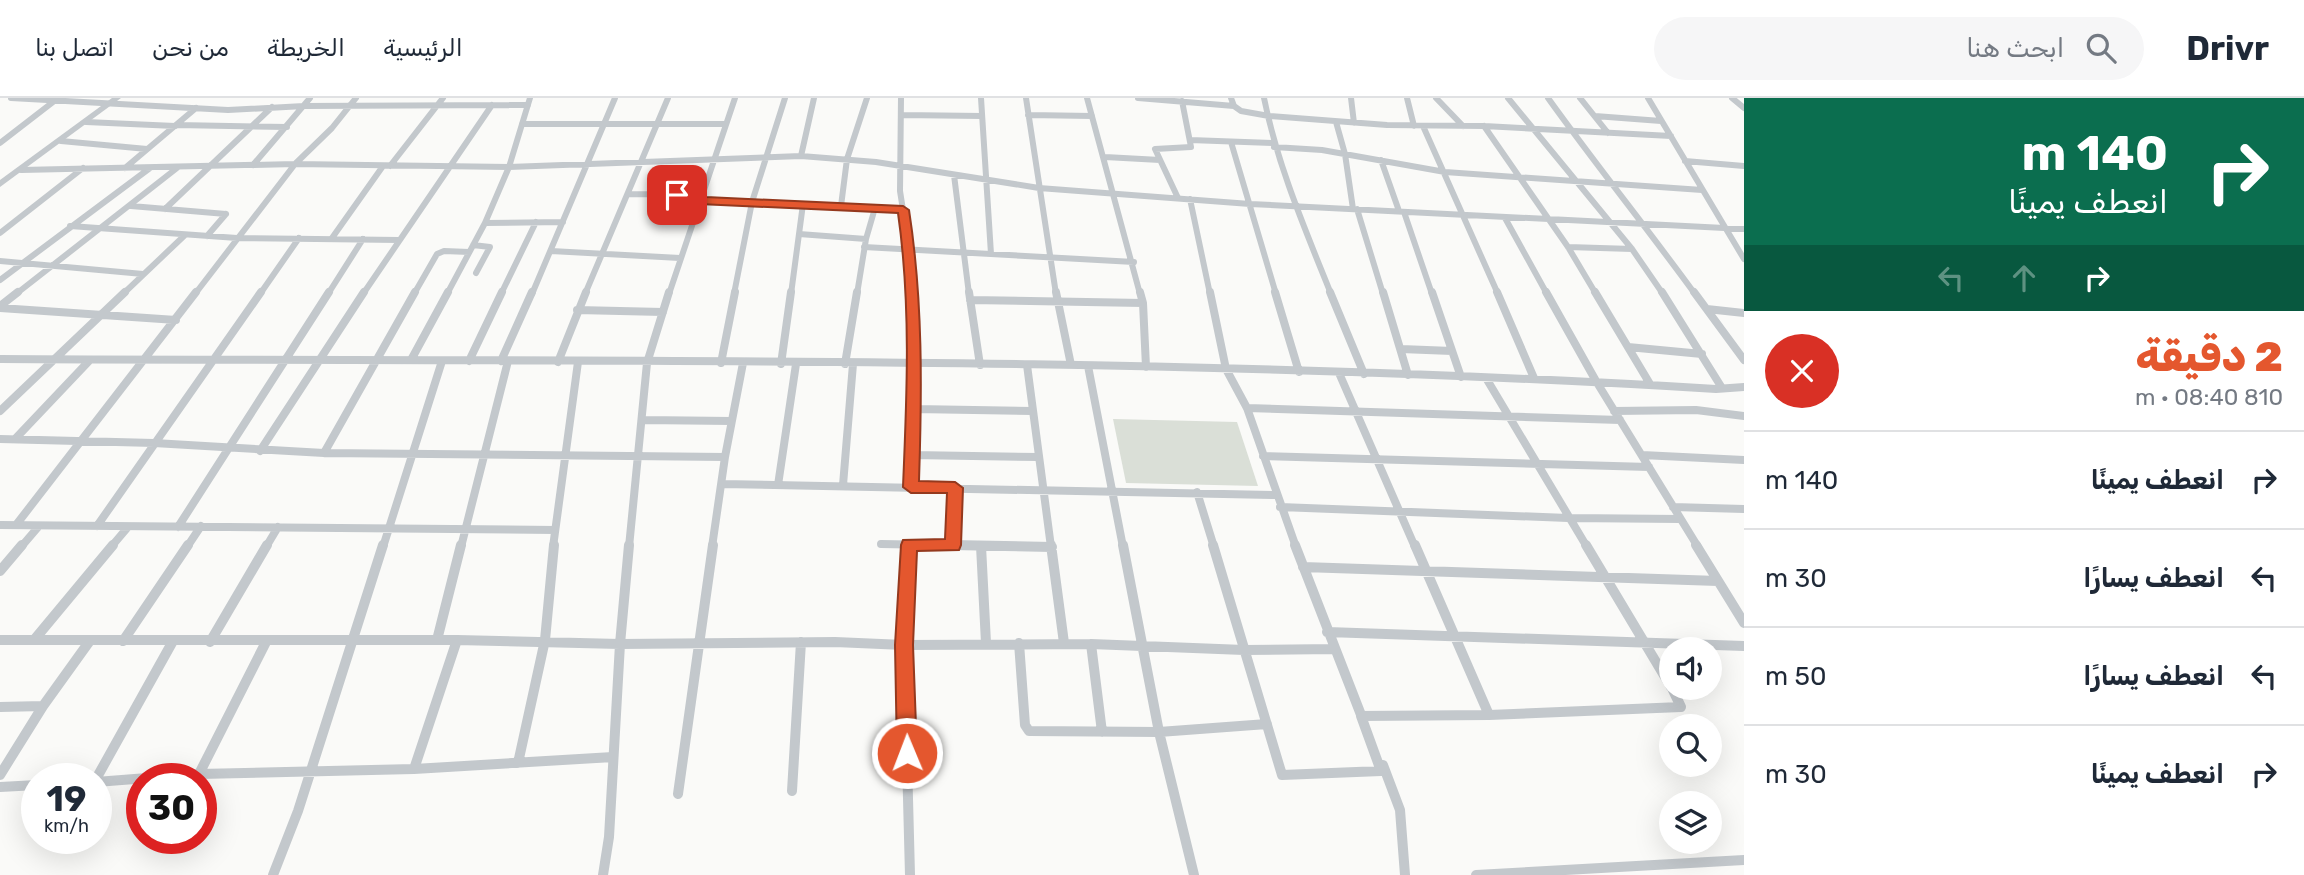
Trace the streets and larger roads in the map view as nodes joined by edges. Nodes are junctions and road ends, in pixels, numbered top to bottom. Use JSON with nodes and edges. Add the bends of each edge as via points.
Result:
{"nodes":[{"id":1,"x":14,"y":98,"type":"edge"},
{"id":2,"x":183,"y":98,"type":"edge"},
{"id":3,"x":267,"y":98,"type":"edge"},
{"id":4,"x":310,"y":98,"type":"edge"},
{"id":5,"x":356,"y":98,"type":"edge"},
{"id":6,"x":443,"y":98,"type":"edge"},
{"id":7,"x":615,"y":98,"type":"edge"},
{"id":8,"x":668,"y":98,"type":"edge"},
{"id":9,"x":735,"y":98,"type":"edge"},
{"id":10,"x":785,"y":98,"type":"edge"},
{"id":11,"x":814,"y":98,"type":"edge"},
{"id":12,"x":867,"y":98,"type":"edge"},
{"id":13,"x":901,"y":98,"type":"edge"},
{"id":14,"x":981,"y":98,"type":"edge"},
{"id":15,"x":1026,"y":98,"type":"edge"},
{"id":16,"x":1087,"y":98,"type":"edge"},
{"id":17,"x":1138,"y":98,"type":"edge"},
{"id":18,"x":1231,"y":98,"type":"edge"},
{"id":19,"x":1264,"y":98,"type":"edge"},
{"id":20,"x":1351,"y":98,"type":"edge"},
{"id":21,"x":1407,"y":98,"type":"edge"},
{"id":22,"x":1436,"y":98,"type":"edge"},
{"id":23,"x":1508,"y":98,"type":"edge"},
{"id":24,"x":1548,"y":98,"type":"edge"},
{"id":25,"x":1580,"y":98,"type":"edge"},
{"id":26,"x":1648,"y":98,"type":"edge"},
{"id":27,"x":1732,"y":98,"type":"edge"},
{"id":28,"x":57,"y":99,"type":"edge"},
{"id":29,"x":1168,"y":99,"type":"edge"},
{"id":30,"x":113,"y":101,"type":"edge"},
{"id":31,"x":1182,"y":101,"type":"junction"},
{"id":32,"x":529,"y":102,"type":"edge"},
{"id":33,"x":490,"y":103,"type":"edge"},
{"id":34,"x":304,"y":106,"type":"junction"},
{"id":35,"x":350,"y":106,"type":"junction"},
{"id":36,"x":438,"y":106,"type":"junction"},
{"id":37,"x":1234,"y":106,"type":"junction"},
{"id":38,"x":172,"y":107,"type":"junction"},
{"id":39,"x":272,"y":107,"type":"junction"},
{"id":40,"x":1744,"y":107,"type":"edge"},
{"id":41,"x":196,"y":108,"type":"junction"},
{"id":42,"x":258,"y":108,"type":"junction"},
{"id":43,"x":901,"y":115,"type":"junction"},
{"id":44,"x":1028,"y":115,"type":"junction"},
{"id":45,"x":982,"y":116,"type":"junction"},
{"id":46,"x":1092,"y":116,"type":"junction"},
{"id":47,"x":1269,"y":116,"type":"junction"},
{"id":48,"x":1595,"y":116,"type":"junction"},
{"id":49,"x":1661,"y":121,"type":"junction"},
{"id":50,"x":86,"y":122,"type":"junction"},
{"id":51,"x":1336,"y":122,"type":"junction"},
{"id":52,"x":1354,"y":123,"type":"junction"},
{"id":53,"x":522,"y":124,"type":"junction"},
{"id":54,"x":603,"y":124,"type":"junction"},
{"id":55,"x":657,"y":124,"type":"junction"},
{"id":56,"x":725,"y":124,"type":"junction"},
{"id":57,"x":176,"y":125,"type":"junction"},
{"id":58,"x":1414,"y":126,"type":"junction"},
{"id":59,"x":1423,"y":126,"type":"junction"},
{"id":60,"x":1463,"y":126,"type":"junction"},
{"id":61,"x":1484,"y":126,"type":"junction"},
{"id":62,"x":254,"y":127,"type":"junction"},
{"id":63,"x":287,"y":127,"type":"junction"},
{"id":64,"x":1534,"y":128,"type":"junction"},
{"id":65,"x":1574,"y":131,"type":"junction"},
{"id":66,"x":1608,"y":133,"type":"junction"},
{"id":67,"x":1671,"y":136,"type":"junction"},
{"id":68,"x":1190,"y":140,"type":"junction"},
{"id":69,"x":61,"y":141,"type":"junction"},
{"id":70,"x":1231,"y":142,"type":"junction"},
{"id":71,"x":0,"y":143,"type":"edge"},
{"id":72,"x":1274,"y":145,"type":"junction"},
{"id":73,"x":147,"y":149,"type":"junction"},
{"id":74,"x":1345,"y":154,"type":"junction"},
{"id":75,"x":767,"y":156,"type":"junction"},
{"id":76,"x":801,"y":156,"type":"junction"},
{"id":77,"x":1105,"y":157,"type":"junction"},
{"id":78,"x":713,"y":158,"type":"junction"},
{"id":79,"x":847,"y":159,"type":"junction"},
{"id":80,"x":1160,"y":160,"type":"junction"},
{"id":81,"x":1381,"y":160,"type":"junction"},
{"id":82,"x":642,"y":161,"type":"junction"},
{"id":83,"x":1685,"y":161,"type":"junction"},
{"id":84,"x":295,"y":164,"type":"junction"},
{"id":85,"x":588,"y":164,"type":"junction"},
{"id":86,"x":253,"y":165,"type":"junction"},
{"id":87,"x":387,"y":166,"type":"junction"},
{"id":88,"x":449,"y":166,"type":"junction"},
{"id":89,"x":901,"y":166,"type":"junction"},
{"id":90,"x":1744,"y":166,"type":"edge"},
{"id":91,"x":125,"y":167,"type":"junction"},
{"id":92,"x":151,"y":167,"type":"junction"},
{"id":93,"x":212,"y":167,"type":"junction"},
{"id":94,"x":509,"y":167,"type":"junction"},
{"id":95,"x":83,"y":168,"type":"junction"},
{"id":96,"x":177,"y":168,"type":"junction"},
{"id":97,"x":21,"y":170,"type":"junction"},
{"id":98,"x":1445,"y":172,"type":"junction"},
{"id":99,"x":954,"y":175,"type":"junction"},
{"id":100,"x":1517,"y":176,"type":"junction"},
{"id":101,"x":1577,"y":180,"type":"junction"},
{"id":102,"x":985,"y":181,"type":"junction"},
{"id":103,"x":1609,"y":183,"type":"junction"},
{"id":104,"x":0,"y":184,"type":"edge"},
{"id":105,"x":1039,"y":188,"type":"junction"},
{"id":106,"x":1702,"y":190,"type":"junction"},
{"id":107,"x":1114,"y":193,"type":"junction"},
{"id":108,"x":628,"y":194,"type":"junction"},
{"id":109,"x":700,"y":198,"type":"junction"},
{"id":110,"x":1178,"y":198,"type":"junction"},
{"id":111,"x":1190,"y":199,"type":"junction"},
{"id":112,"x":752,"y":202,"type":"junction"},
{"id":113,"x":803,"y":204,"type":"junction"},
{"id":114,"x":1250,"y":204,"type":"junction"},
{"id":115,"x":131,"y":206,"type":"junction"},
{"id":116,"x":841,"y":206,"type":"junction"},
{"id":117,"x":1295,"y":206,"type":"junction"},
{"id":118,"x":875,"y":208,"type":"junction"},
{"id":119,"x":165,"y":209,"type":"junction"},
{"id":120,"x":1355,"y":209,"type":"junction"},
{"id":121,"x":903,"y":210,"type":"junction"},
{"id":122,"x":1402,"y":212,"type":"junction"},
{"id":123,"x":1464,"y":216,"type":"junction"},
{"id":124,"x":1505,"y":218,"type":"junction"},
{"id":125,"x":1550,"y":221,"type":"junction"},
{"id":126,"x":536,"y":222,"type":"junction"},
{"id":127,"x":563,"y":222,"type":"junction"},
{"id":128,"x":485,"y":223,"type":"junction"},
{"id":129,"x":1613,"y":223,"type":"junction"},
{"id":130,"x":1645,"y":225,"type":"junction"},
{"id":131,"x":70,"y":226,"type":"junction"},
{"id":132,"x":101,"y":228,"type":"junction"},
{"id":133,"x":1724,"y":228,"type":"junction"},
{"id":134,"x":1744,"y":229,"type":"edge"},
{"id":135,"x":0,"y":233,"type":"edge"},
{"id":136,"x":799,"y":234,"type":"junction"},
{"id":137,"x":185,"y":236,"type":"junction"},
{"id":138,"x":207,"y":236,"type":"junction"},
{"id":139,"x":237,"y":238,"type":"junction"},
{"id":140,"x":299,"y":238,"type":"junction"},
{"id":141,"x":331,"y":238,"type":"junction"},
{"id":142,"x":363,"y":239,"type":"junction"},
{"id":143,"x":399,"y":240,"type":"junction"},
{"id":144,"x":865,"y":243,"type":"junction"},
{"id":145,"x":1568,"y":247,"type":"junction"},
{"id":146,"x":471,"y":248,"type":"junction"},
{"id":147,"x":909,"y":248,"type":"junction"},
{"id":148,"x":1632,"y":249,"type":"junction"},
{"id":149,"x":551,"y":251,"type":"junction"},
{"id":150,"x":601,"y":253,"type":"junction"},
{"id":151,"x":963,"y":253,"type":"junction"},
{"id":152,"x":991,"y":254,"type":"junction"},
{"id":153,"x":680,"y":258,"type":"junction"},
{"id":154,"x":1049,"y":258,"type":"junction"},
{"id":155,"x":1744,"y":259,"type":"edge"},
{"id":156,"x":0,"y":261,"type":"edge"},
{"id":157,"x":1134,"y":262,"type":"junction"},
{"id":158,"x":22,"y":263,"type":"junction"},
{"id":159,"x":51,"y":267,"type":"junction"},
{"id":160,"x":476,"y":273,"type":"dead end"},
{"id":161,"x":144,"y":274,"type":"junction"},
{"id":162,"x":0,"y":280,"type":"edge"},
{"id":163,"x":970,"y":300,"type":"junction"},
{"id":164,"x":1058,"y":301,"type":"junction"},
{"id":165,"x":1143,"y":303,"type":"junction"},
{"id":166,"x":0,"y":307,"type":"edge"},
{"id":167,"x":1707,"y":309,"type":"junction"},
{"id":168,"x":577,"y":310,"type":"junction"},
{"id":169,"x":663,"y":312,"type":"junction"},
{"id":170,"x":1744,"y":313,"type":"edge"},
{"id":171,"x":100,"y":316,"type":"junction"},
{"id":172,"x":176,"y":320,"type":"junction"},
{"id":173,"x":1628,"y":347,"type":"junction"},
{"id":174,"x":1401,"y":349,"type":"junction"},
{"id":175,"x":1452,"y":352,"type":"junction"},
{"id":176,"x":1702,"y":354,"type":"junction"},
{"id":177,"x":0,"y":359,"type":"edge"},
{"id":178,"x":145,"y":360,"type":"junction"},
{"id":179,"x":411,"y":360,"type":"junction"},
{"id":180,"x":1744,"y":360,"type":"edge"},
{"id":181,"x":54,"y":361,"type":"junction"},
{"id":182,"x":89,"y":361,"type":"junction"},
{"id":183,"x":283,"y":361,"type":"junction"},
{"id":184,"x":374,"y":361,"type":"junction"},
{"id":185,"x":442,"y":361,"type":"junction"},
{"id":186,"x":469,"y":361,"type":"junction"},
{"id":187,"x":504,"y":361,"type":"junction"},
{"id":188,"x":213,"y":362,"type":"junction"},
{"id":189,"x":316,"y":362,"type":"junction"},
{"id":190,"x":558,"y":362,"type":"junction"},
{"id":191,"x":578,"y":362,"type":"junction"},
{"id":192,"x":647,"y":363,"type":"junction"},
{"id":193,"x":721,"y":363,"type":"junction"},
{"id":194,"x":743,"y":363,"type":"junction"},
{"id":195,"x":781,"y":364,"type":"junction"},
{"id":196,"x":796,"y":364,"type":"junction"},
{"id":197,"x":849,"y":364,"type":"junction"},
{"id":198,"x":916,"y":364,"type":"junction"},
{"id":199,"x":980,"y":365,"type":"junction"},
{"id":200,"x":1027,"y":365,"type":"junction"},
{"id":201,"x":1071,"y":365,"type":"junction"},
{"id":202,"x":1088,"y":366,"type":"junction"},
{"id":203,"x":1146,"y":367,"type":"junction"},
{"id":204,"x":1226,"y":369,"type":"junction"},
{"id":205,"x":1299,"y":372,"type":"junction"},
{"id":206,"x":1339,"y":373,"type":"junction"},
{"id":207,"x":1364,"y":374,"type":"junction"},
{"id":208,"x":1408,"y":375,"type":"junction"},
{"id":209,"x":1461,"y":377,"type":"junction"},
{"id":210,"x":1486,"y":378,"type":"junction"},
{"id":211,"x":1534,"y":379,"type":"junction"},
{"id":212,"x":1596,"y":381,"type":"junction"},
{"id":213,"x":1650,"y":384,"type":"junction"},
{"id":214,"x":1744,"y":387,"type":"edge"},
{"id":215,"x":1722,"y":388,"type":"junction"},
{"id":216,"x":1247,"y":408,"type":"junction"},
{"id":217,"x":915,"y":409,"type":"junction"},
{"id":218,"x":0,"y":411,"type":"edge"},
{"id":219,"x":1032,"y":411,"type":"junction"},
{"id":220,"x":1355,"y":411,"type":"junction"},
{"id":221,"x":1614,"y":411,"type":"junction"},
{"id":222,"x":1744,"y":416,"type":"edge"},
{"id":223,"x":1509,"y":417,"type":"junction"},
{"id":224,"x":643,"y":420,"type":"junction"},
{"id":225,"x":1620,"y":420,"type":"junction"},
{"id":226,"x":731,"y":421,"type":"junction"},
{"id":227,"x":0,"y":439,"type":"edge"},
{"id":228,"x":15,"y":439,"type":"junction"},
{"id":229,"x":83,"y":441,"type":"junction"},
{"id":230,"x":154,"y":443,"type":"junction"},
{"id":231,"x":232,"y":448,"type":"junction"},
{"id":232,"x":260,"y":450,"type":"junction"},
{"id":233,"x":324,"y":453,"type":"junction"},
{"id":234,"x":410,"y":454,"type":"junction"},
{"id":235,"x":484,"y":455,"type":"junction"},
{"id":236,"x":912,"y":455,"type":"junction"},
{"id":237,"x":1642,"y":455,"type":"junction"},
{"id":238,"x":564,"y":456,"type":"junction"},
{"id":239,"x":1263,"y":456,"type":"junction"},
{"id":240,"x":639,"y":457,"type":"junction"},
{"id":241,"x":725,"y":457,"type":"junction"},
{"id":242,"x":1038,"y":457,"type":"junction"},
{"id":243,"x":1374,"y":459,"type":"junction"},
{"id":244,"x":1744,"y":460,"type":"edge"},
{"id":245,"x":1536,"y":464,"type":"junction"},
{"id":246,"x":1650,"y":467,"type":"junction"},
{"id":247,"x":722,"y":484,"type":"junction"},
{"id":248,"x":778,"y":485,"type":"junction"},
{"id":249,"x":843,"y":485,"type":"junction"},
{"id":250,"x":911,"y":487,"type":"junction"},
{"id":251,"x":955,"y":488,"type":"junction"},
{"id":252,"x":1045,"y":489,"type":"junction"},
{"id":253,"x":1113,"y":491,"type":"junction"},
{"id":254,"x":1197,"y":492,"type":"junction"},
{"id":255,"x":1276,"y":495,"type":"junction"},
{"id":256,"x":1673,"y":506,"type":"junction"},
{"id":257,"x":1280,"y":507,"type":"junction"},
{"id":258,"x":1744,"y":509,"type":"edge"},
{"id":259,"x":1399,"y":513,"type":"junction"},
{"id":260,"x":1568,"y":519,"type":"junction"},
{"id":261,"x":1680,"y":519,"type":"junction"},
{"id":262,"x":0,"y":525,"type":"edge"},
{"id":263,"x":16,"y":525,"type":"junction"},
{"id":264,"x":39,"y":526,"type":"junction"},
{"id":265,"x":97,"y":526,"type":"junction"},
{"id":266,"x":201,"y":526,"type":"junction"},
{"id":267,"x":128,"y":527,"type":"junction"},
{"id":268,"x":178,"y":527,"type":"junction"},
{"id":269,"x":278,"y":527,"type":"junction"},
{"id":270,"x":390,"y":527,"type":"junction"},
{"id":271,"x":464,"y":528,"type":"junction"},
{"id":272,"x":555,"y":530,"type":"junction"},
{"id":273,"x":881,"y":544,"type":"dead end"},
{"id":274,"x":909,"y":545,"type":"junction"},
{"id":275,"x":953,"y":545,"type":"junction"},
{"id":276,"x":981,"y":546,"type":"junction"},
{"id":277,"x":1052,"y":547,"type":"junction"},
{"id":278,"x":1303,"y":567,"type":"junction"},
{"id":279,"x":1426,"y":570,"type":"junction"},
{"id":280,"x":0,"y":571,"type":"edge"},
{"id":281,"x":1604,"y":577,"type":"junction"},
{"id":282,"x":1718,"y":581,"type":"junction"},
{"id":283,"x":1744,"y":623,"type":"edge"},
{"id":284,"x":1327,"y":632,"type":"junction"},
{"id":285,"x":1455,"y":636,"type":"junction"},
{"id":286,"x":0,"y":640,"type":"edge"},
{"id":287,"x":34,"y":640,"type":"junction"},
{"id":288,"x":437,"y":640,"type":"junction"},
{"id":289,"x":457,"y":640,"type":"junction"},
{"id":290,"x":545,"y":640,"type":"junction"},
{"id":291,"x":123,"y":641,"type":"junction"},
{"id":292,"x":173,"y":641,"type":"junction"},
{"id":293,"x":89,"y":642,"type":"junction"},
{"id":294,"x":210,"y":642,"type":"junction"},
{"id":295,"x":266,"y":642,"type":"junction"},
{"id":296,"x":355,"y":642,"type":"junction"},
{"id":297,"x":697,"y":642,"type":"junction"},
{"id":298,"x":801,"y":642,"type":"junction"},
{"id":299,"x":986,"y":643,"type":"junction"},
{"id":300,"x":1019,"y":643,"type":"junction"},
{"id":301,"x":1064,"y":643,"type":"junction"},
{"id":302,"x":1091,"y":643,"type":"junction"},
{"id":303,"x":1644,"y":643,"type":"junction"},
{"id":304,"x":620,"y":644,"type":"junction"},
{"id":305,"x":904,"y":645,"type":"junction"},
{"id":306,"x":1142,"y":645,"type":"junction"},
{"id":307,"x":1744,"y":646,"type":"edge"},
{"id":308,"x":1335,"y":649,"type":"junction"},
{"id":309,"x":1244,"y":650,"type":"junction"},
{"id":310,"x":1659,"y":667,"type":"edge"},
{"id":311,"x":1678,"y":700,"type":"edge"},
{"id":312,"x":43,"y":706,"type":"junction"},
{"id":313,"x":0,"y":707,"type":"edge"},
{"id":314,"x":1489,"y":715,"type":"junction"},
{"id":315,"x":1361,"y":716,"type":"junction"},
{"id":316,"x":1267,"y":724,"type":"junction"},
{"id":317,"x":1102,"y":732,"type":"junction"},
{"id":318,"x":1159,"y":732,"type":"junction"},
{"id":319,"x":613,"y":757,"type":"junction"},
{"id":320,"x":105,"y":763,"type":"edge"},
{"id":321,"x":206,"y":763,"type":"edge"},
{"id":322,"x":518,"y":763,"type":"junction"},
{"id":323,"x":414,"y":769,"type":"junction"},
{"id":324,"x":311,"y":770,"type":"junction"},
{"id":325,"x":217,"y":773,"type":"edge"},
{"id":326,"x":0,"y":775,"type":"edge"},
{"id":327,"x":21,"y":786,"type":"edge"},
{"id":328,"x":0,"y":787,"type":"edge"},
{"id":329,"x":792,"y":791,"type":"dead end"},
{"id":330,"x":678,"y":794,"type":"dead end"},
{"id":331,"x":1744,"y":860,"type":"edge"},
{"id":332,"x":273,"y":875,"type":"edge"},
{"id":333,"x":603,"y":875,"type":"edge"},
{"id":334,"x":910,"y":875,"type":"edge"},
{"id":335,"x":1194,"y":875,"type":"edge"},
{"id":336,"x":1405,"y":875,"type":"edge"},
{"id":337,"x":1476,"y":875,"type":"edge"}],
"edges":[{"from":1,"to":28,"type":"street"},
{"from":2,"to":38,"type":"street"},
{"from":3,"to":42,"type":"street"},
{"from":4,"to":34,"type":"street"},
{"from":5,"to":35,"type":"street"},
{"from":6,"to":36,"type":"street"},
{"from":7,"to":54,"type":"street"},
{"from":8,"to":55,"type":"street"},
{"from":9,"to":56,"type":"street"},
{"from":10,"to":75,"type":"street"},
{"from":11,"to":76,"type":"street"},
{"from":12,"to":79,"type":"street"},
{"from":13,"to":43,"type":"street"},
{"from":14,"to":45,"type":"street"},
{"from":15,"to":44,"type":"street"},
{"from":16,"to":46,"type":"street"},
{"from":17,"to":29,"type":"street"},
{"from":18,"to":37,"type":"street"},
{"from":19,"to":47,"type":"street"},
{"from":20,"to":52,"type":"street"},
{"from":21,"to":58,"type":"street"},
{"from":22,"to":60,"type":"street"},
{"from":23,"to":64,"type":"street"},
{"from":24,"to":65,"type":"street"},
{"from":25,"to":48,"type":"street"},
{"from":26,"to":49,"type":"street"},
{"from":27,"to":40,"type":"street"},
{"from":28,"to":30,"type":"street"},
{"from":28,"to":71,"type":"street"},
{"from":29,"to":31,"type":"street"},
{"from":30,"to":38,"type":"street"},
{"from":30,"to":50,"type":"street"},
{"from":31,"to":37,"type":"street"},
{"from":31,"to":68,"type":"street"},
{"from":32,"to":33,"type":"street"},
{"from":32,"to":53,"type":"street"},
{"from":33,"to":36,"type":"street"},
{"from":33,"to":88,"type":"street"},
{"from":34,"to":35,"type":"street"},
{"from":34,"to":39,"type":"street"},
{"from":34,"to":63,"type":"street"},
{"from":35,"to":36,"type":"street"},
{"from":35,"to":84,"type":"street"},
{"from":36,"to":87,"type":"street"},
{"from":37,"to":47,"type":"street"},
{"from":38,"to":41,"type":"street"},
{"from":39,"to":42,"type":"street"},
{"from":39,"to":62,"type":"street"},
{"from":41,"to":42,"type":"street"},
{"from":41,"to":57,"type":"street"},
{"from":43,"to":45,"type":"street"},
{"from":43,"to":89,"type":"street"},
{"from":44,"to":46,"type":"street"},
{"from":44,"to":105,"type":"street"},
{"from":45,"to":102,"type":"street"},
{"from":46,"to":77,"type":"street"},
{"from":47,"to":51,"type":"street"},
{"from":47,"to":72,"type":"street"},
{"from":48,"to":49,"type":"street"},
{"from":48,"to":66,"type":"street"},
{"from":49,"to":67,"type":"street"},
{"from":50,"to":57,"type":"street"},
{"from":50,"to":69,"type":"street"},
{"from":51,"to":52,"type":"street"},
{"from":51,"to":74,"type":"street"},
{"from":52,"to":58,"type":"street"},
{"from":53,"to":54,"type":"street"},
{"from":53,"to":94,"type":"street"},
{"from":54,"to":55,"type":"street"},
{"from":54,"to":85,"type":"street"},
{"from":55,"to":56,"type":"street"},
{"from":55,"to":82,"type":"street"},
{"from":56,"to":78,"type":"street"},
{"from":57,"to":62,"type":"street"},
{"from":57,"to":73,"type":"street"},
{"from":58,"to":59,"type":"street"},
{"from":59,"to":60,"type":"street"},
{"from":59,"to":98,"type":"street"},
{"from":60,"to":61,"type":"street"},
{"from":61,"to":64,"type":"street"},
{"from":61,"to":100,"type":"street"},
{"from":62,"to":63,"type":"street"},
{"from":62,"to":93,"type":"street"},
{"from":63,"to":86,"type":"street"},
{"from":64,"to":65,"type":"street"},
{"from":64,"to":101,"type":"street"},
{"from":65,"to":66,"type":"street"},
{"from":65,"to":103,"type":"street"},
{"from":66,"to":67,"type":"street"},
{"from":67,"to":83,"type":"street"},
{"from":68,"to":70,"type":"street"},
{"from":68,"to":80,"type":"street","via":[[1189,147],[1155,148]]},
{"from":69,"to":73,"type":"street"},
{"from":69,"to":97,"type":"street"},
{"from":70,"to":72,"type":"street"},
{"from":70,"to":114,"type":"street"},
{"from":72,"to":74,"type":"street"},
{"from":72,"to":117,"type":"street"},
{"from":73,"to":91,"type":"street"},
{"from":74,"to":81,"type":"street"},
{"from":74,"to":120,"type":"street"},
{"from":75,"to":76,"type":"street"},
{"from":75,"to":78,"type":"street"},
{"from":75,"to":112,"type":"street"},
{"from":76,"to":79,"type":"street"},
{"from":77,"to":80,"type":"street"},
{"from":77,"to":107,"type":"street"},
{"from":78,"to":82,"type":"street"},
{"from":78,"to":109,"type":"street"},
{"from":79,"to":89,"type":"street"},
{"from":79,"to":116,"type":"street"},
{"from":80,"to":110,"type":"street"},
{"from":81,"to":98,"type":"street"},
{"from":81,"to":122,"type":"street"},
{"from":82,"to":85,"type":"street"},
{"from":82,"to":108,"type":"street"},
{"from":83,"to":90,"type":"street"},
{"from":83,"to":106,"type":"street"},
{"from":84,"to":86,"type":"street"},
{"from":84,"to":87,"type":"street"},
{"from":84,"to":139,"type":"street"},
{"from":85,"to":94,"type":"street"},
{"from":85,"to":127,"type":"street"},
{"from":86,"to":93,"type":"street"},
{"from":87,"to":88,"type":"street"},
{"from":87,"to":141,"type":"street"},
{"from":88,"to":94,"type":"street"},
{"from":88,"to":143,"type":"street"},
{"from":89,"to":99,"type":"street"},
{"from":89,"to":121,"type":"street"},
{"from":91,"to":92,"type":"street"},
{"from":91,"to":95,"type":"street"},
{"from":92,"to":96,"type":"street"},
{"from":92,"to":131,"type":"street"},
{"from":93,"to":96,"type":"street"},
{"from":93,"to":119,"type":"street"},
{"from":94,"to":128,"type":"street"},
{"from":95,"to":97,"type":"street"},
{"from":95,"to":135,"type":"street"},
{"from":96,"to":115,"type":"street"},
{"from":97,"to":104,"type":"street"},
{"from":98,"to":100,"type":"street"},
{"from":98,"to":123,"type":"street"},
{"from":99,"to":102,"type":"street"},
{"from":99,"to":151,"type":"street"},
{"from":100,"to":101,"type":"street"},
{"from":100,"to":125,"type":"street"},
{"from":101,"to":103,"type":"street"},
{"from":101,"to":129,"type":"street"},
{"from":102,"to":105,"type":"street"},
{"from":102,"to":152,"type":"street"},
{"from":103,"to":106,"type":"street"},
{"from":103,"to":130,"type":"street"},
{"from":105,"to":107,"type":"street"},
{"from":105,"to":154,"type":"street"},
{"from":106,"to":133,"type":"street"},
{"from":107,"to":110,"type":"street"},
{"from":107,"to":157,"type":"street"},
{"from":108,"to":109,"type":"street"},
{"from":108,"to":150,"type":"street"},
{"from":109,"to":112,"type":"street"},
{"from":109,"to":153,"type":"street"},
{"from":110,"to":111,"type":"street"},
{"from":111,"to":114,"type":"street"},
{"from":111,"to":204,"type":"street"},
{"from":112,"to":113,"type":"street"},
{"from":112,"to":193,"type":"street"},
{"from":113,"to":116,"type":"street"},
{"from":113,"to":136,"type":"street"},
{"from":114,"to":117,"type":"street"},
{"from":114,"to":205,"type":"street"},
{"from":115,"to":119,"type":"street"},
{"from":115,"to":132,"type":"street"},
{"from":116,"to":118,"type":"street"},
{"from":117,"to":120,"type":"street"},
{"from":117,"to":207,"type":"street"},
{"from":118,"to":121,"type":"street"},
{"from":118,"to":144,"type":"street"},
{"from":119,"to":138,"type":"street","via":[[226,214]]},
{"from":120,"to":122,"type":"street"},
{"from":120,"to":174,"type":"street"},
{"from":121,"to":147,"type":"street"},
{"from":122,"to":123,"type":"street"},
{"from":122,"to":175,"type":"street"},
{"from":123,"to":124,"type":"street"},
{"from":123,"to":211,"type":"street"},
{"from":124,"to":125,"type":"street"},
{"from":124,"to":212,"type":"street"},
{"from":125,"to":129,"type":"street"},
{"from":125,"to":145,"type":"street"},
{"from":126,"to":127,"type":"street"},
{"from":126,"to":128,"type":"street"},
{"from":126,"to":186,"type":"street"},
{"from":127,"to":149,"type":"street"},
{"from":128,"to":146,"type":"street"},
{"from":129,"to":130,"type":"street"},
{"from":129,"to":148,"type":"street"},
{"from":130,"to":133,"type":"street"},
{"from":130,"to":167,"type":"street"},
{"from":131,"to":132,"type":"street"},
{"from":131,"to":158,"type":"street"},
{"from":132,"to":137,"type":"street"},
{"from":132,"to":159,"type":"street"},
{"from":133,"to":134,"type":"street"},
{"from":133,"to":155,"type":"street"},
{"from":136,"to":144,"type":"street"},
{"from":136,"to":195,"type":"street"},
{"from":137,"to":138,"type":"street"},
{"from":137,"to":161,"type":"street"},
{"from":138,"to":139,"type":"street"},
{"from":139,"to":140,"type":"street"},
{"from":139,"to":172,"type":"street"},
{"from":140,"to":141,"type":"street"},
{"from":140,"to":188,"type":"street"},
{"from":141,"to":142,"type":"street"},
{"from":142,"to":143,"type":"street"},
{"from":142,"to":183,"type":"street"},
{"from":143,"to":189,"type":"street"},
{"from":144,"to":147,"type":"street"},
{"from":144,"to":197,"type":"street"},
{"from":145,"to":148,"type":"street"},
{"from":145,"to":173,"type":"street"},
{"from":146,"to":160,"type":"street","via":[[490,247]]},
{"from":146,"to":179,"type":"street"},
{"from":146,"to":184,"type":"street","via":[[437,254]]},
{"from":147,"to":151,"type":"street"},
{"from":147,"to":198,"type":"street"},
{"from":148,"to":176,"type":"street"},
{"from":149,"to":150,"type":"street"},
{"from":149,"to":187,"type":"street"},
{"from":150,"to":153,"type":"street"},
{"from":150,"to":168,"type":"street"},
{"from":151,"to":152,"type":"street"},
{"from":151,"to":163,"type":"street"},
{"from":152,"to":154,"type":"street"},
{"from":153,"to":169,"type":"street"},
{"from":154,"to":157,"type":"street"},
{"from":154,"to":164,"type":"street"},
{"from":156,"to":158,"type":"street"},
{"from":157,"to":165,"type":"street"},
{"from":158,"to":159,"type":"street"},
{"from":158,"to":162,"type":"street"},
{"from":159,"to":161,"type":"street"},
{"from":159,"to":166,"type":"street"},
{"from":161,"to":171,"type":"street"},
{"from":163,"to":164,"type":"street"},
{"from":163,"to":199,"type":"street"},
{"from":164,"to":165,"type":"street"},
{"from":164,"to":201,"type":"street"},
{"from":165,"to":203,"type":"street"},
{"from":166,"to":171,"type":"street"},
{"from":167,"to":170,"type":"street"},
{"from":167,"to":180,"type":"street"},
{"from":168,"to":169,"type":"street"},
{"from":168,"to":190,"type":"street"},
{"from":169,"to":192,"type":"street"},
{"from":171,"to":172,"type":"street"},
{"from":171,"to":181,"type":"street"},
{"from":172,"to":178,"type":"street"},
{"from":173,"to":176,"type":"street"},
{"from":173,"to":213,"type":"street"},
{"from":174,"to":175,"type":"street"},
{"from":174,"to":208,"type":"street"},
{"from":175,"to":209,"type":"street"},
{"from":176,"to":215,"type":"street"},
{"from":177,"to":181,"type":"street"},
{"from":178,"to":182,"type":"street"},
{"from":178,"to":188,"type":"street"},
{"from":178,"to":229,"type":"street"},
{"from":179,"to":184,"type":"street"},
{"from":179,"to":185,"type":"street"},
{"from":181,"to":182,"type":"street"},
{"from":181,"to":218,"type":"street"},
{"from":182,"to":228,"type":"street"},
{"from":183,"to":188,"type":"street"},
{"from":183,"to":189,"type":"street"},
{"from":183,"to":231,"type":"street"},
{"from":184,"to":189,"type":"street"},
{"from":184,"to":233,"type":"street"},
{"from":185,"to":186,"type":"street"},
{"from":185,"to":234,"type":"street"},
{"from":186,"to":187,"type":"street"},
{"from":187,"to":190,"type":"street"},
{"from":187,"to":235,"type":"street"},
{"from":188,"to":230,"type":"street"},
{"from":189,"to":232,"type":"street"},
{"from":190,"to":191,"type":"street"},
{"from":191,"to":192,"type":"street"},
{"from":191,"to":238,"type":"street"},
{"from":192,"to":193,"type":"street"},
{"from":192,"to":224,"type":"street"},
{"from":193,"to":194,"type":"street"},
{"from":194,"to":195,"type":"street"},
{"from":194,"to":226,"type":"street"},
{"from":195,"to":196,"type":"street"},
{"from":196,"to":197,"type":"street"},
{"from":196,"to":248,"type":"street"},
{"from":197,"to":198,"type":"street"},
{"from":197,"to":249,"type":"street"},
{"from":198,"to":199,"type":"street"},
{"from":198,"to":217,"type":"street"},
{"from":199,"to":200,"type":"street"},
{"from":200,"to":201,"type":"street"},
{"from":200,"to":219,"type":"street"},
{"from":201,"to":202,"type":"street"},
{"from":202,"to":203,"type":"street"},
{"from":202,"to":253,"type":"street"},
{"from":203,"to":204,"type":"street"},
{"from":204,"to":205,"type":"street"},
{"from":204,"to":216,"type":"street"},
{"from":205,"to":206,"type":"street"},
{"from":206,"to":207,"type":"street"},
{"from":206,"to":220,"type":"street"},
{"from":207,"to":208,"type":"street"},
{"from":208,"to":209,"type":"street"},
{"from":209,"to":210,"type":"street"},
{"from":210,"to":211,"type":"street"},
{"from":210,"to":223,"type":"street"},
{"from":211,"to":212,"type":"street"},
{"from":212,"to":213,"type":"street"},
{"from":212,"to":221,"type":"street"},
{"from":213,"to":215,"type":"street"},
{"from":214,"to":215,"type":"street"},
{"from":216,"to":220,"type":"street"},
{"from":216,"to":239,"type":"street"},
{"from":217,"to":219,"type":"street"},
{"from":217,"to":236,"type":"street"},
{"from":219,"to":242,"type":"street"},
{"from":220,"to":223,"type":"street"},
{"from":220,"to":243,"type":"street"},
{"from":221,"to":222,"type":"street","via":[[1696,410]]},
{"from":221,"to":225,"type":"street"},
{"from":223,"to":225,"type":"street"},
{"from":223,"to":245,"type":"street"},
{"from":224,"to":226,"type":"street"},
{"from":224,"to":240,"type":"street"},
{"from":225,"to":237,"type":"street"},
{"from":226,"to":241,"type":"street"},
{"from":227,"to":228,"type":"street"},
{"from":228,"to":229,"type":"street"},
{"from":229,"to":230,"type":"street"},
{"from":229,"to":263,"type":"street"},
{"from":230,"to":231,"type":"street"},
{"from":230,"to":265,"type":"street"},
{"from":231,"to":232,"type":"street"},
{"from":231,"to":268,"type":"street"},
{"from":232,"to":233,"type":"street"},
{"from":233,"to":234,"type":"street"},
{"from":234,"to":235,"type":"street"},
{"from":234,"to":270,"type":"street"},
{"from":235,"to":238,"type":"street"},
{"from":235,"to":271,"type":"street"},
{"from":236,"to":242,"type":"street"},
{"from":236,"to":250,"type":"street"},
{"from":237,"to":244,"type":"street"},
{"from":237,"to":246,"type":"street"},
{"from":238,"to":240,"type":"street"},
{"from":238,"to":272,"type":"street"},
{"from":239,"to":243,"type":"street"},
{"from":239,"to":255,"type":"street"},
{"from":240,"to":241,"type":"street"},
{"from":240,"to":304,"type":"street"},
{"from":241,"to":247,"type":"street"},
{"from":242,"to":252,"type":"street"},
{"from":243,"to":245,"type":"street"},
{"from":243,"to":259,"type":"street"},
{"from":245,"to":246,"type":"street"},
{"from":245,"to":260,"type":"street"},
{"from":246,"to":256,"type":"street"},
{"from":247,"to":248,"type":"street"},
{"from":247,"to":297,"type":"street"},
{"from":248,"to":249,"type":"street"},
{"from":249,"to":250,"type":"street"},
{"from":250,"to":251,"type":"street"},
{"from":251,"to":252,"type":"street"},
{"from":251,"to":275,"type":"street"},
{"from":252,"to":253,"type":"street"},
{"from":252,"to":277,"type":"street"},
{"from":253,"to":254,"type":"street"},
{"from":253,"to":306,"type":"street"},
{"from":254,"to":255,"type":"street"},
{"from":254,"to":309,"type":"street"},
{"from":255,"to":257,"type":"street"},
{"from":256,"to":258,"type":"street"},
{"from":256,"to":261,"type":"street"},
{"from":257,"to":259,"type":"street"},
{"from":257,"to":278,"type":"street"},
{"from":259,"to":260,"type":"street"},
{"from":259,"to":279,"type":"street"},
{"from":260,"to":261,"type":"street"},
{"from":260,"to":281,"type":"street"},
{"from":261,"to":282,"type":"street"},
{"from":262,"to":263,"type":"street"},
{"from":263,"to":264,"type":"street"},
{"from":264,"to":265,"type":"street"},
{"from":264,"to":280,"type":"street"},
{"from":265,"to":267,"type":"street"},
{"from":266,"to":268,"type":"street"},
{"from":266,"to":269,"type":"street"},
{"from":266,"to":291,"type":"street"},
{"from":267,"to":268,"type":"street"},
{"from":267,"to":287,"type":"street"},
{"from":269,"to":270,"type":"street"},
{"from":269,"to":294,"type":"street"},
{"from":270,"to":271,"type":"street"},
{"from":270,"to":296,"type":"street"},
{"from":271,"to":272,"type":"street"},
{"from":271,"to":288,"type":"street"},
{"from":272,"to":290,"type":"street"},
{"from":273,"to":274,"type":"street"},
{"from":274,"to":275,"type":"street"},
{"from":274,"to":305,"type":"street"},
{"from":275,"to":276,"type":"street"},
{"from":276,"to":277,"type":"street"},
{"from":276,"to":299,"type":"street"},
{"from":277,"to":301,"type":"street"},
{"from":278,"to":279,"type":"street"},
{"from":278,"to":284,"type":"street"},
{"from":279,"to":281,"type":"street"},
{"from":279,"to":285,"type":"street"},
{"from":281,"to":282,"type":"street"},
{"from":281,"to":303,"type":"street"},
{"from":282,"to":283,"type":"street"},
{"from":284,"to":285,"type":"street"},
{"from":284,"to":308,"type":"street"},
{"from":285,"to":303,"type":"street"},
{"from":285,"to":314,"type":"street"},
{"from":286,"to":287,"type":"street"},
{"from":287,"to":293,"type":"street"},
{"from":288,"to":289,"type":"street"},
{"from":288,"to":296,"type":"street"},
{"from":289,"to":290,"type":"street"},
{"from":289,"to":323,"type":"street"},
{"from":290,"to":304,"type":"street"},
{"from":290,"to":322,"type":"street"},
{"from":291,"to":292,"type":"street"},
{"from":291,"to":293,"type":"street"},
{"from":292,"to":294,"type":"street"},
{"from":292,"to":320,"type":"street"},
{"from":293,"to":312,"type":"street"},
{"from":294,"to":295,"type":"street"},
{"from":295,"to":296,"type":"street"},
{"from":295,"to":321,"type":"street"},
{"from":296,"to":324,"type":"street"},
{"from":297,"to":298,"type":"street"},
{"from":297,"to":304,"type":"street"},
{"from":297,"to":330,"type":"street"},
{"from":298,"to":305,"type":"street"},
{"from":298,"to":329,"type":"street"},
{"from":299,"to":300,"type":"street"},
{"from":299,"to":305,"type":"street"},
{"from":300,"to":301,"type":"street"},
{"from":300,"to":317,"type":"street","via":[[1029,731]]},
{"from":301,"to":302,"type":"street"},
{"from":302,"to":306,"type":"street"},
{"from":302,"to":317,"type":"street"},
{"from":303,"to":307,"type":"street"},
{"from":303,"to":310,"type":"street"},
{"from":304,"to":319,"type":"street"},
{"from":305,"to":334,"type":"street"},
{"from":306,"to":309,"type":"street"},
{"from":306,"to":318,"type":"street"},
{"from":308,"to":309,"type":"street"},
{"from":308,"to":315,"type":"street"},
{"from":309,"to":316,"type":"street"},
{"from":311,"to":314,"type":"street","via":[[1681,707]]},
{"from":312,"to":313,"type":"street"},
{"from":312,"to":326,"type":"street"},
{"from":314,"to":315,"type":"street"},
{"from":315,"to":316,"type":"street","via":[[1381,771],[1283,775]]},
{"from":315,"to":336,"type":"street","via":[[1397,796]]},
{"from":316,"to":318,"type":"street"},
{"from":317,"to":318,"type":"street"},
{"from":318,"to":335,"type":"street"},
{"from":319,"to":322,"type":"street"},
{"from":319,"to":333,"type":"street"},
{"from":322,"to":323,"type":"street"},
{"from":323,"to":324,"type":"street"},
{"from":324,"to":325,"type":"street"},
{"from":324,"to":332,"type":"street"},
{"from":327,"to":328,"type":"street"},
{"from":331,"to":337,"type":"street"}]}
